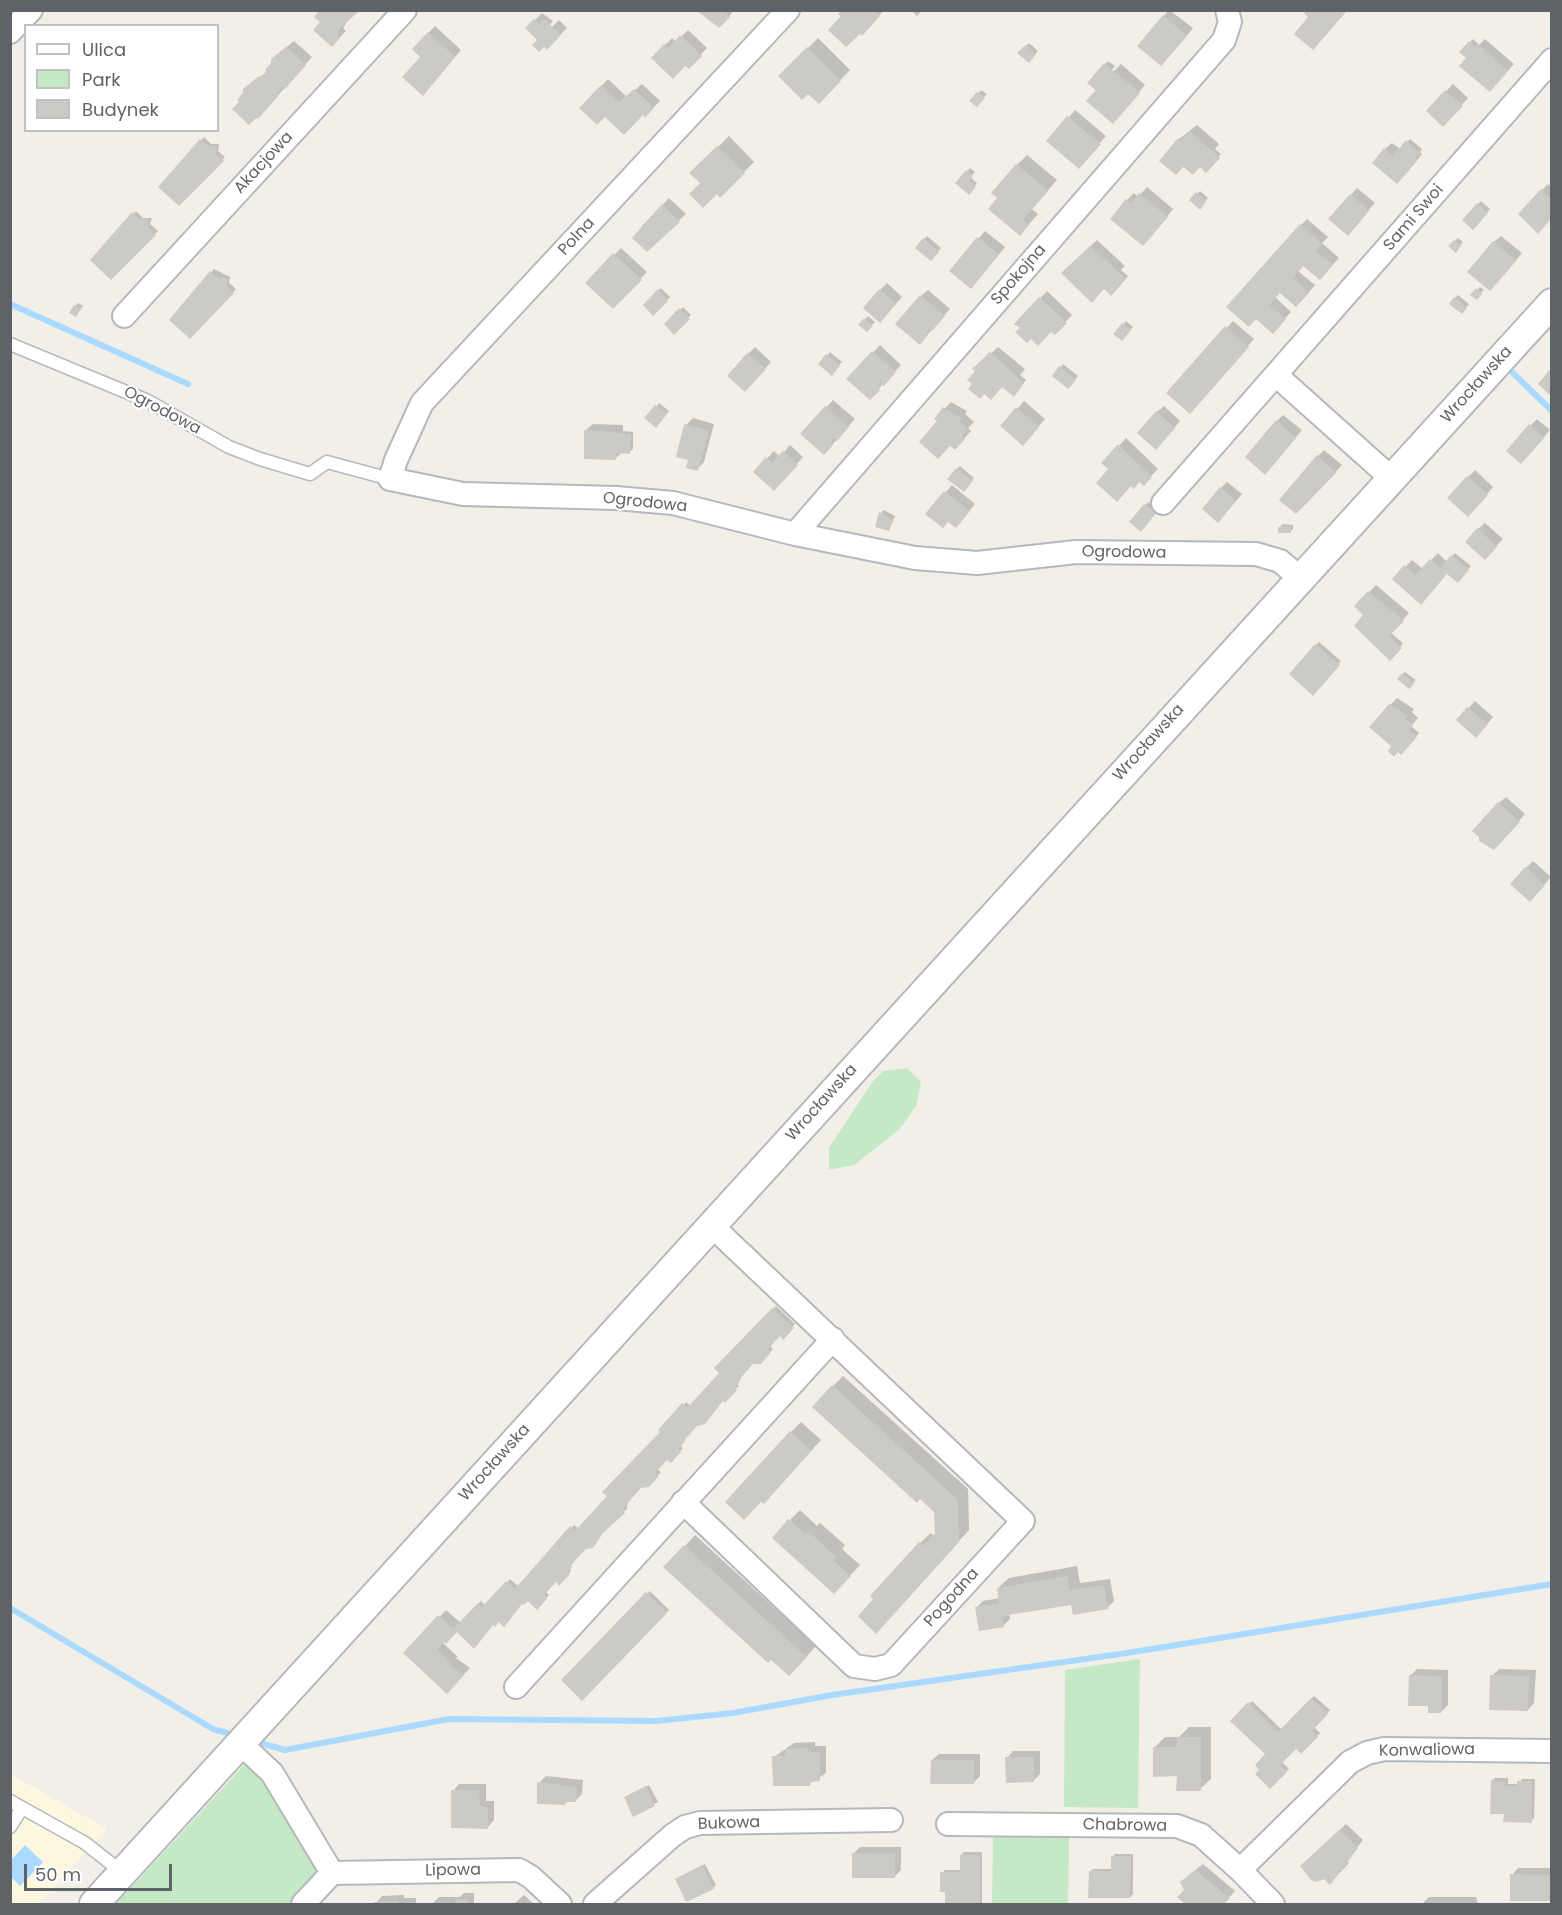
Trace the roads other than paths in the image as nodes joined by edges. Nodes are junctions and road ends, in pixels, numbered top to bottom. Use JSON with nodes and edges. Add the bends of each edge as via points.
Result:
{"nodes":[{"id":1,"x":31,"y":10,"type":"edge"},
{"id":2,"x":405,"y":10,"type":"edge"},
{"id":3,"x":788,"y":10,"type":"edge"},
{"id":4,"x":1227,"y":10,"type":"edge"},
{"id":5,"x":10,"y":32,"type":"edge"},
{"id":6,"x":1551,"y":60,"type":"edge"},
{"id":7,"x":1551,"y":303,"type":"edge"},
{"id":8,"x":124,"y":316,"type":"dead end"},
{"id":9,"x":10,"y":344,"type":"edge"},
{"id":10,"x":1276,"y":375,"type":"junction"},
{"id":11,"x":1391,"y":478,"type":"junction"},
{"id":12,"x":390,"y":479,"type":"junction"},
{"id":13,"x":1163,"y":503,"type":"dead end"},
{"id":14,"x":795,"y":534,"type":"junction"},
{"id":15,"x":1300,"y":578,"type":"junction"},
{"id":16,"x":711,"y":1226,"type":"junction"},
{"id":17,"x":833,"y":1339,"type":"junction"},
{"id":18,"x":683,"y":1502,"type":"junction"},
{"id":19,"x":516,"y":1687,"type":"dead end"},
{"id":20,"x":240,"y":1743,"type":"junction"},
{"id":21,"x":1551,"y":1751,"type":"edge"},
{"id":22,"x":10,"y":1801,"type":"edge"},
{"id":23,"x":22,"y":1808,"type":"junction"},
{"id":24,"x":891,"y":1820,"type":"dead end"},
{"id":25,"x":948,"y":1824,"type":"dead end"},
{"id":26,"x":10,"y":1827,"type":"edge"},
{"id":27,"x":1240,"y":1870,"type":"junction"},
{"id":28,"x":123,"y":1873,"type":"junction"},
{"id":29,"x":332,"y":1873,"type":"junction"},
{"id":30,"x":94,"y":1905,"type":"edge"},
{"id":31,"x":303,"y":1905,"type":"edge"},
{"id":32,"x":560,"y":1905,"type":"edge"},
{"id":33,"x":595,"y":1905,"type":"edge"},
{"id":34,"x":1273,"y":1905,"type":"edge"}],
"edges":[{"from":1,"to":5,"type":"street"},
{"from":2,"to":8,"type":"street","name":"Akacjowa"},
{"from":3,"to":12,"type":"street","name":"Polna","via":[[422,403]]},
{"from":4,"to":14,"type":"street","name":"Spokojna","via":[[1230,22],[1224,40]]},
{"from":6,"to":10,"type":"street","name":"Sami Swoi"},
{"from":7,"to":11,"type":"street","name":"Wrocławska"},
{"from":9,"to":12,"type":"lane","name":"Ogrodowa","via":[[148,402],[229,447],[260,459],[310,474],[327,462]]},
{"from":10,"to":11,"type":"street"},
{"from":10,"to":13,"type":"street","name":"Sami Swoi"},
{"from":11,"to":15,"type":"street","name":"Wrocławska"},
{"from":12,"to":14,"type":"street","name":"Ogrodowa","via":[[463,494],[674,503]]},
{"from":14,"to":15,"type":"street","name":"Ogrodowa","via":[[915,558],[977,563],[1076,552],[1256,554],[1281,561]]},
{"from":15,"to":16,"type":"street","name":"Wrocławska"},
{"from":16,"to":17,"type":"street","name":"Pogodna"},
{"from":16,"to":20,"type":"street","name":"Wrocławska"},
{"from":17,"to":18,"type":"street"},
{"from":17,"to":18,"type":"street","name":"Pogodna","via":[[1023,1521],[891,1665],[875,1669],[854,1666]]},
{"from":18,"to":19,"type":"street"},
{"from":20,"to":28,"type":"street","name":"Wrocławska"},
{"from":20,"to":29,"type":"street","via":[[272,1773]]},
{"from":21,"to":27,"type":"street","name":"Konwaliowa","via":[[1384,1749],[1366,1753],[1350,1762]]},
{"from":22,"to":23,"type":"lane"},
{"from":23,"to":26,"type":"lane"},
{"from":23,"to":28,"type":"lane","via":[[85,1843]]},
{"from":24,"to":33,"type":"street","name":"Bukowa","via":[[700,1823],[685,1827]]},
{"from":25,"to":27,"type":"street","name":"Chabrowa","via":[[1177,1826],[1201,1835]]},
{"from":27,"to":34,"type":"street","name":"Chabrowa"},
{"from":28,"to":30,"type":"street","name":"Wrocławska"},
{"from":29,"to":31,"type":"street"},
{"from":29,"to":32,"type":"street","name":"Lipowa","via":[[519,1870]]}]}
